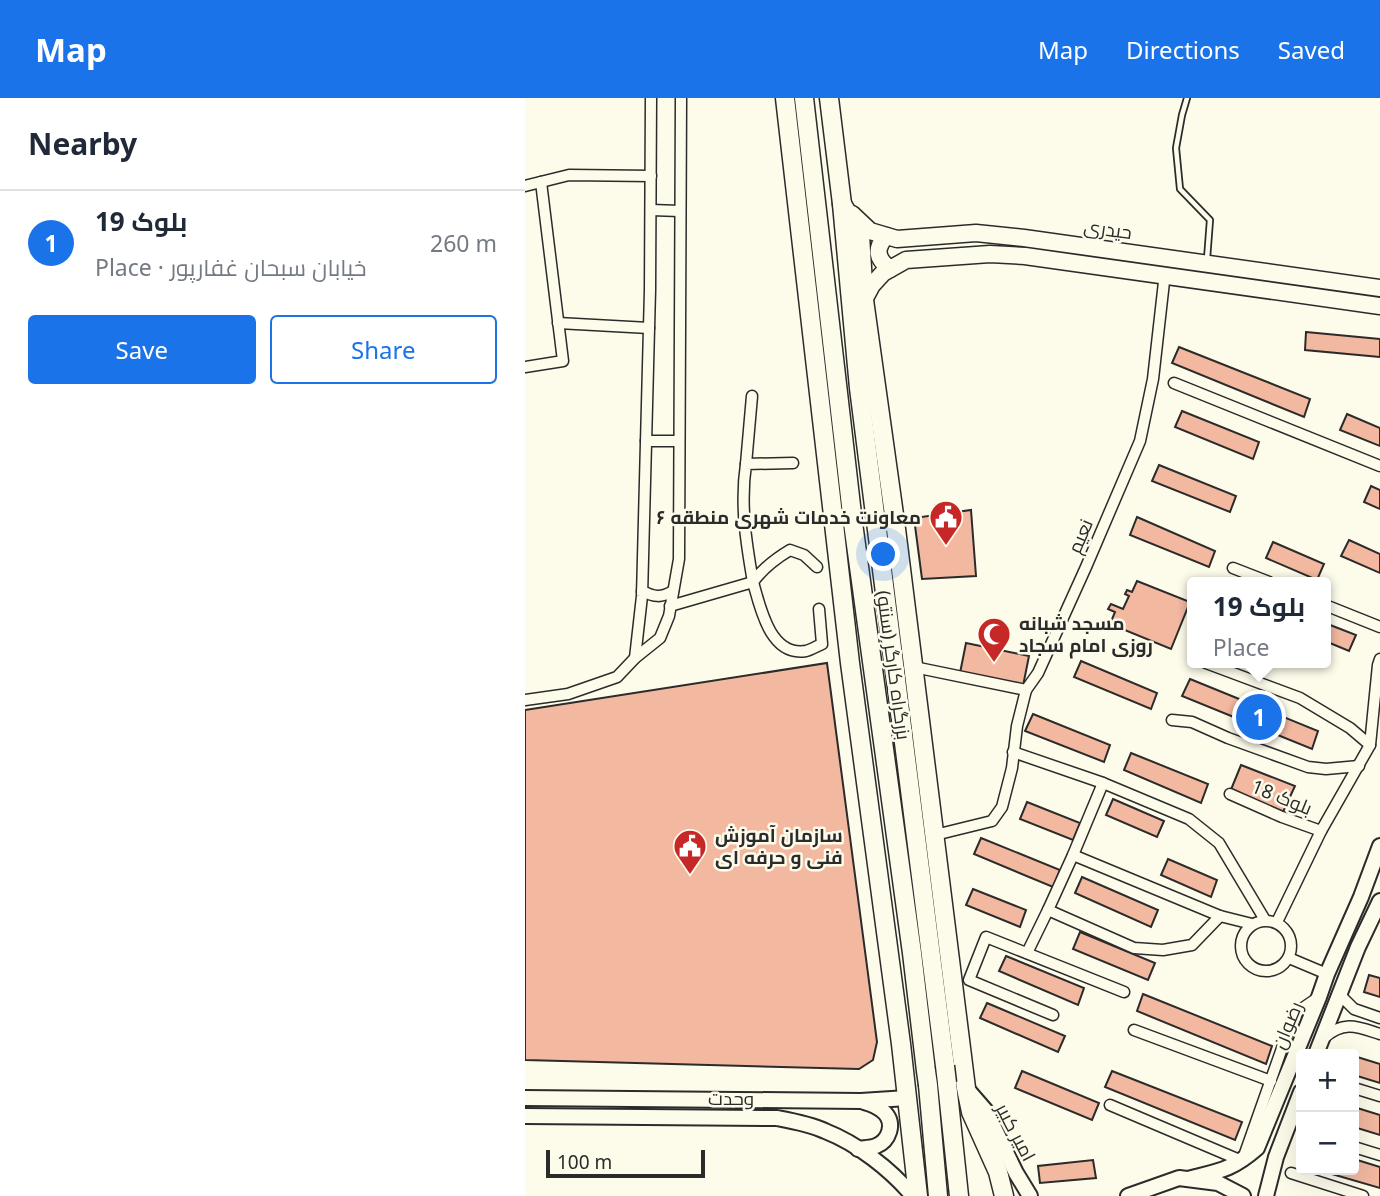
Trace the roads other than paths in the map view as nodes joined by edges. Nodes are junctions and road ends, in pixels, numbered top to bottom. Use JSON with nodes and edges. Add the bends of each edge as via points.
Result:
{"nodes":[{"id":1,"x":651,"y":98,"type":"edge"},
{"id":2,"x":681,"y":98,"type":"edge"},
{"id":3,"x":785,"y":98,"type":"edge"},
{"id":4,"x":804,"y":98,"type":"edge"},
{"id":5,"x":829,"y":98,"type":"edge"},
{"id":6,"x":1187,"y":98,"type":"edge"},
{"id":7,"x":651,"y":176,"type":"junction"},
{"id":8,"x":541,"y":182,"type":"junction"},
{"id":9,"x":525,"y":186,"type":"edge"},
{"id":10,"x":842,"y":204,"type":"junction"},
{"id":11,"x":650,"y":210,"type":"junction"},
{"id":12,"x":680,"y":211,"type":"junction"},
{"id":13,"x":886,"y":236,"type":"junction"},
{"id":14,"x":1166,"y":258,"type":"junction"},
{"id":15,"x":1206,"y":264,"type":"junction"},
{"id":16,"x":890,"y":269,"type":"junction"},
{"id":17,"x":1165,"y":275,"type":"junction"},
{"id":18,"x":1380,"y":288,"type":"edge"},
{"id":19,"x":864,"y":300,"type":"junction"},
{"id":20,"x":1380,"y":306,"type":"edge"},
{"id":21,"x":558,"y":323,"type":"junction"},
{"id":22,"x":649,"y":328,"type":"junction"},
{"id":23,"x":525,"y":367,"type":"edge"},
{"id":24,"x":1174,"y":383,"type":"dead end"},
{"id":25,"x":751,"y":396,"type":"dead end"},
{"id":26,"x":646,"y":441,"type":"junction"},
{"id":27,"x":679,"y":441,"type":"junction"},
{"id":28,"x":793,"y":463,"type":"dead end"},
{"id":29,"x":746,"y":464,"type":"junction"},
{"id":30,"x":1380,"y":466,"type":"edge"},
{"id":31,"x":817,"y":567,"type":"dead end"},
{"id":32,"x":1233,"y":568,"type":"dead end"},
{"id":33,"x":1256,"y":577,"type":"edge"},
{"id":34,"x":753,"y":582,"type":"junction"},
{"id":35,"x":642,"y":591,"type":"junction"},
{"id":36,"x":673,"y":591,"type":"junction"},
{"id":37,"x":670,"y":606,"type":"junction"},
{"id":38,"x":1331,"y":607,"type":"edge"},
{"id":39,"x":819,"y":608,"type":"dead end"},
{"id":40,"x":1380,"y":627,"type":"edge"},
{"id":41,"x":635,"y":659,"type":"junction"},
{"id":42,"x":1380,"y":659,"type":"edge"},
{"id":43,"x":914,"y":667,"type":"junction"},
{"id":44,"x":1219,"y":668,"type":"edge"},
{"id":45,"x":1026,"y":690,"type":"junction"},
{"id":46,"x":525,"y":700,"type":"edge"},
{"id":47,"x":1172,"y":720,"type":"dead end"},
{"id":48,"x":1370,"y":745,"type":"junction"},
{"id":49,"x":1013,"y":752,"type":"junction"},
{"id":50,"x":1359,"y":766,"type":"junction"},
{"id":51,"x":1103,"y":783,"type":"junction"},
{"id":52,"x":1230,"y":794,"type":"dead end"},
{"id":53,"x":1321,"y":831,"type":"junction"},
{"id":54,"x":935,"y":835,"type":"junction"},
{"id":55,"x":1380,"y":846,"type":"edge"},
{"id":56,"x":1073,"y":855,"type":"junction"},
{"id":57,"x":1380,"y":903,"type":"edge"},
{"id":58,"x":1048,"y":911,"type":"junction"},
{"id":59,"x":1220,"y":916,"type":"junction"},
{"id":60,"x":1265,"y":920,"type":"junction"},
{"id":61,"x":1277,"y":922,"type":"junction"},
{"id":62,"x":1252,"y":924,"type":"junction"},
{"id":63,"x":1027,"y":953,"type":"junction"},
{"id":64,"x":1289,"y":958,"type":"junction"},
{"id":65,"x":1327,"y":974,"type":"junction"},
{"id":66,"x":1124,"y":992,"type":"dead end"},
{"id":67,"x":1339,"y":994,"type":"junction"},
{"id":68,"x":1319,"y":997,"type":"junction"},
{"id":69,"x":1053,"y":1015,"type":"dead end"},
{"id":70,"x":1380,"y":1018,"type":"edge"},
{"id":71,"x":1134,"y":1030,"type":"dead end"},
{"id":72,"x":1380,"y":1034,"type":"edge"},
{"id":73,"x":1319,"y":1047,"type":"edge"},
{"id":74,"x":1271,"y":1081,"type":"junction"},
{"id":75,"x":965,"y":1088,"type":"junction"},
{"id":76,"x":1359,"y":1090,"type":"edge"},
{"id":77,"x":1380,"y":1096,"type":"edge"},
{"id":78,"x":525,"y":1098,"type":"edge"},
{"id":79,"x":907,"y":1098,"type":"junction"},
{"id":80,"x":862,"y":1101,"type":"junction"},
{"id":81,"x":1110,"y":1105,"type":"dead end"},
{"id":82,"x":1296,"y":1105,"type":"edge"},
{"id":83,"x":525,"y":1115,"type":"edge"},
{"id":84,"x":1257,"y":1148,"type":"junction"},
{"id":85,"x":858,"y":1149,"type":"junction"},
{"id":86,"x":1359,"y":1149,"type":"edge"},
{"id":87,"x":1380,"y":1155,"type":"edge"},
{"id":88,"x":1276,"y":1157,"type":"junction"},
{"id":89,"x":1242,"y":1160,"type":"junction"},
{"id":90,"x":998,"y":1172,"type":"junction"},
{"id":91,"x":1291,"y":1173,"type":"dead end"},
{"id":92,"x":1188,"y":1179,"type":"junction"},
{"id":93,"x":916,"y":1196,"type":"edge"},
{"id":94,"x":939,"y":1196,"type":"edge"},
{"id":95,"x":959,"y":1196,"type":"edge"},
{"id":96,"x":987,"y":1196,"type":"edge"},
{"id":97,"x":1004,"y":1196,"type":"edge"},
{"id":98,"x":1031,"y":1196,"type":"edge"},
{"id":99,"x":1128,"y":1196,"type":"edge"},
{"id":100,"x":1243,"y":1196,"type":"edge"},
{"id":101,"x":1266,"y":1196,"type":"edge"},
{"id":102,"x":1363,"y":1196,"type":"edge"}],
"edges":[{"from":1,"to":7,"type":"street"},
{"from":2,"to":12,"type":"street"},
{"from":3,"to":79,"type":"highway","via":[[850,663]]},
{"from":4,"to":94,"type":"highway","name":"بزرگراه کارگر (سنتو)","bridge":true},
{"from":5,"to":10,"type":"highway","name":"بزرگراه کارگر (سنتو)"},
{"from":6,"to":15,"type":"lane","via":[[1176,148],[1180,188],[1210,220]]},
{"from":7,"to":8,"type":"street","via":[[569,175]]},
{"from":7,"to":11,"type":"street"},
{"from":8,"to":9,"type":"street"},
{"from":8,"to":21,"type":"street"},
{"from":10,"to":13,"type":"main road","name":"حیدری","via":[[870,231]]},
{"from":10,"to":19,"type":"highway","via":[[860,235]]},
{"from":10,"to":95,"type":"highway","name":"بزرگراه کارگر (سنتو)","bridge":true,"via":[[859,388]]},
{"from":11,"to":12,"type":"street"},
{"from":11,"to":22,"type":"street"},
{"from":12,"to":27,"type":"street"},
{"from":13,"to":14,"type":"main road","name":"حیدری","via":[[977,233]]},
{"from":13,"to":16,"type":"main road","via":[[878,254]]},
{"from":14,"to":15,"type":"main road","name":"حیدری"},
{"from":14,"to":17,"type":"street","name":"نعیم"},
{"from":15,"to":18,"type":"main road","name":"حیدری"},
{"from":16,"to":17,"type":"main road","name":"حیدری","via":[[906,260],[991,254]]},
{"from":16,"to":19,"type":"main road","via":[[872,285]]},
{"from":17,"to":20,"type":"main road","name":"حیدری"},
{"from":17,"to":45,"type":"street","name":"نعیم","via":[[1153,379],[1140,441],[1038,673]]},
{"from":19,"to":43,"type":"highway"},
{"from":21,"to":22,"type":"street"},
{"from":21,"to":23,"type":"street","via":[[563,361]]},
{"from":22,"to":26,"type":"street"},
{"from":24,"to":30,"type":"street"},
{"from":25,"to":29,"type":"street"},
{"from":26,"to":27,"type":"street"},
{"from":26,"to":35,"type":"street"},
{"from":27,"to":36,"type":"street","via":[[679,559]]},
{"from":28,"to":29,"type":"street"},
{"from":29,"to":34,"type":"street","via":[[742,489]]},
{"from":31,"to":34,"type":"street","via":[[790,550]]},
{"from":32,"to":33,"type":"street"},
{"from":34,"to":37,"type":"street"},
{"from":34,"to":39,"type":"street","via":[[769,629],[790,650],[807,651],[822,644]]},
{"from":35,"to":36,"type":"street","via":[[653,597]]},
{"from":35,"to":41,"type":"street"},
{"from":36,"to":37,"type":"street"},
{"from":37,"to":41,"type":"street","via":[[660,638]]},
{"from":38,"to":40,"type":"street"},
{"from":41,"to":46,"type":"street","via":[[617,677],[568,694]]},
{"from":42,"to":48,"type":"street"},
{"from":43,"to":45,"type":"street"},
{"from":43,"to":54,"type":"highway"},
{"from":44,"to":48,"type":"street","via":[[1300,698]]},
{"from":45,"to":49,"type":"street","name":"نعیم"},
{"from":47,"to":50,"type":"street","via":[[1192,722],[1308,767]]},
{"from":48,"to":50,"type":"street"},
{"from":49,"to":51,"type":"street"},
{"from":49,"to":54,"type":"street","name":"نعیم","via":[[1002,807],[992,821]]},
{"from":50,"to":53,"type":"street"},
{"from":51,"to":56,"type":"street"},
{"from":51,"to":60,"type":"street","via":[[1189,819],[1219,843]]},
{"from":52,"to":53,"type":"street","name":"بلوک 18"},
{"from":53,"to":61,"type":"street"},
{"from":54,"to":75,"type":"highway"},
{"from":55,"to":65,"type":"main road","name":"رضوان"},
{"from":56,"to":58,"type":"street"},
{"from":56,"to":59,"type":"street"},
{"from":57,"to":67,"type":"main road","name":"رضوان"},
{"from":58,"to":59,"type":"street","via":[[1134,947],[1163,950],[1192,945]]},
{"from":58,"to":63,"type":"street"},
{"from":59,"to":62,"type":"street"},
{"from":60,"to":61,"type":"street"},
{"from":60,"to":62,"type":"street"},
{"from":61,"to":64,"type":"street","via":[[1288,931],[1292,944]]},
{"from":62,"to":64,"type":"street","via":[[1243,936],[1241,952],[1249,965],[1263,971],[1278,969]]},
{"from":63,"to":66,"type":"street"},
{"from":63,"to":69,"type":"street","via":[[986,937],[969,981]]},
{"from":64,"to":65,"type":"street"},
{"from":65,"to":68,"type":"main road","name":"رضوان"},
{"from":67,"to":70,"type":"street","via":[[1354,1009]]},
{"from":67,"to":73,"type":"main road","name":"رضوان"},
{"from":68,"to":74,"type":"street","via":[[1294,1014]]},
{"from":68,"to":84,"type":"main road","name":"رضوان"},
{"from":71,"to":74,"type":"street"},
{"from":72,"to":73,"type":"street","via":[[1343,1026],[1332,1030]]},
{"from":74,"to":89,"type":"street"},
{"from":75,"to":79,"type":"highway","via":[[950,1079],[936,1079],[921,1083]]},
{"from":75,"to":90,"type":"highway"},
{"from":75,"to":98,"type":"main road","name":"امیر کبیر","via":[[986,1111]]},
{"from":76,"to":77,"type":"street"},
{"from":78,"to":80,"type":"main road","name":"وحدت"},
{"from":79,"to":80,"type":"main road","name":"وحدت"},
{"from":79,"to":93,"type":"highway"},
{"from":80,"to":85,"type":"main road","via":[[876,1106],[891,1123],[888,1136],[878,1146]]},
{"from":81,"to":89,"type":"street"},
{"from":82,"to":88,"type":"main road"},
{"from":83,"to":85,"type":"main road","name":"وحدت","via":[[777,1118],[824,1130]]},
{"from":84,"to":88,"type":"main road","via":[[1262,1160]]},
{"from":84,"to":89,"type":"main road","name":"رضوان"},
{"from":85,"to":93,"type":"main road","name":"وحدت"},
{"from":86,"to":87,"type":"street"},
{"from":88,"to":101,"type":"main road"},
{"from":89,"to":92,"type":"main road","name":"رضوان","via":[[1230,1168]]},
{"from":90,"to":96,"type":"highway"},
{"from":90,"to":97,"type":"highway"},
{"from":91,"to":102,"type":"street"},
{"from":92,"to":99,"type":"main road"},
{"from":92,"to":100,"type":"main road","via":[[1219,1183]]}]}
